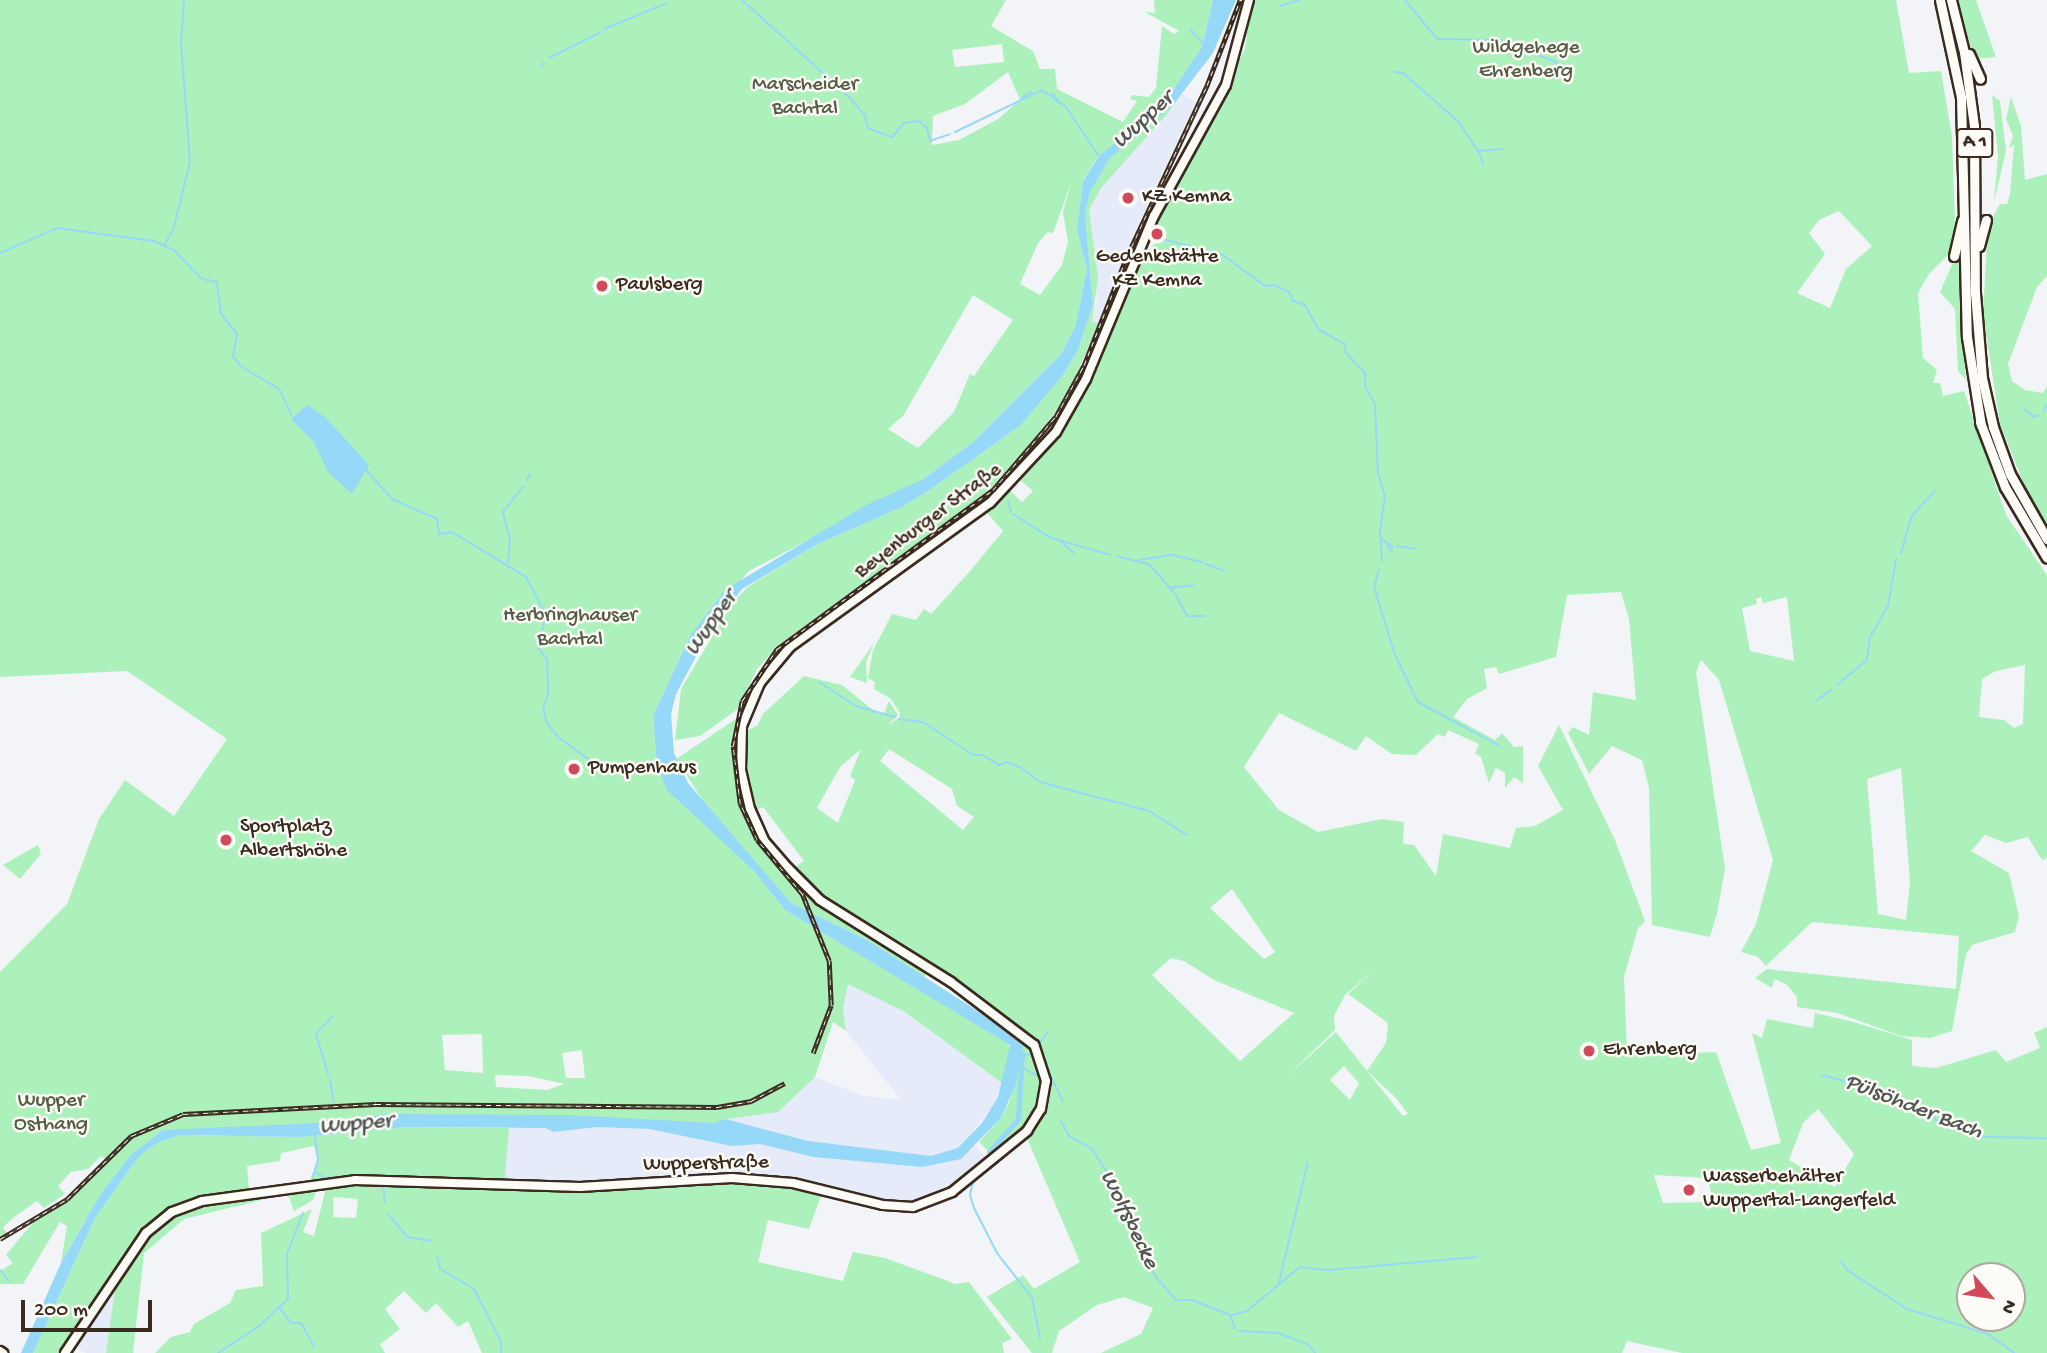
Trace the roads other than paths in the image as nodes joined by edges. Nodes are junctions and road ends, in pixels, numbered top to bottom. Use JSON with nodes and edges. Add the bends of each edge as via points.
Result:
{"nodes":[{"id":1,"x":1249,"y":0,"type":"edge"},
{"id":2,"x":1940,"y":0,"type":"edge"},
{"id":3,"x":1951,"y":0,"type":"edge"},
{"id":4,"x":1959,"y":30,"type":"junction"},
{"id":5,"x":1980,"y":79,"type":"dead end"},
{"id":6,"x":1966,"y":201,"type":"junction"},
{"id":7,"x":1986,"y":220,"type":"dead end"},
{"id":8,"x":1954,"y":256,"type":"dead end"},
{"id":9,"x":1975,"y":258,"type":"junction"},
{"id":10,"x":1967,"y":392,"type":"dead end"},
{"id":11,"x":1981,"y":425,"type":"junction"},
{"id":12,"x":2047,"y":539,"type":"edge"},
{"id":13,"x":2047,"y":558,"type":"edge"},
{"id":14,"x":756,"y":825,"type":"joint"},
{"id":15,"x":65,"y":1353,"type":"edge"}],
"edges":[{"from":1,"to":14,"type":"main road","name":"Beyenburger Straße","via":[[1226,85],[1154,216],[1091,369],[1056,432],[996,498],[799,639],[760,684],[746,712],[739,749],[745,794]]},
{"from":2,"to":6,"type":"highway","number":"A 1","via":[[1960,87]]},
{"from":3,"to":4,"type":"highway","number":"A 1"},
{"from":4,"to":5,"type":"highway"},
{"from":4,"to":9,"type":"highway","number":"A 1","via":[[1974,126]]},
{"from":6,"to":8,"type":"highway"},
{"from":6,"to":11,"type":"highway","number":"A 1","via":[[1967,337]]},
{"from":7,"to":9,"type":"highway"},
{"from":9,"to":12,"type":"highway","number":"A 1","via":[[1979,357],[1993,427],[2010,474]]},
{"from":10,"to":11,"type":"highway"},
{"from":11,"to":13,"type":"highway","number":"A 1","via":[[2005,487]]},
{"from":14,"to":15,"type":"main road","name":"Wupperstraße","via":[[775,853],[820,900],[995,1012],[1038,1052],[1046,1081],[1034,1123],[958,1188],[929,1204],[901,1208],[793,1183],[732,1178],[580,1187],[355,1180],[216,1198],[172,1212],[146,1233]]}]}
